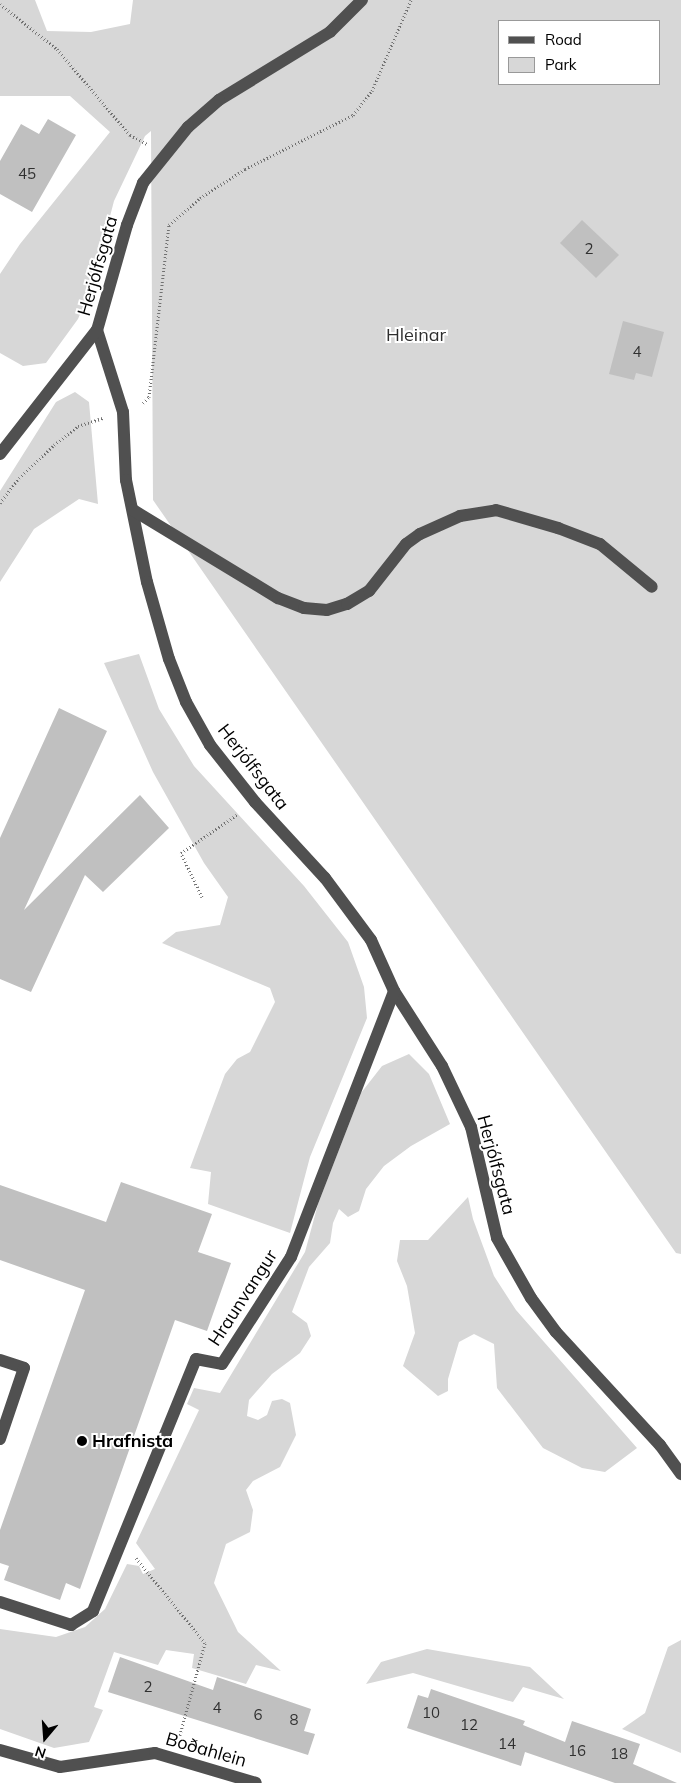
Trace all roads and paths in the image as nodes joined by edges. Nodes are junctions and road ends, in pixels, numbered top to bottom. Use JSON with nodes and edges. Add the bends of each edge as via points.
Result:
{"nodes":[{"id":1,"x":362,"y":0,"type":"edge"},
{"id":2,"x":411,"y":0,"type":"edge"},
{"id":3,"x":0,"y":4,"type":"edge"},
{"id":4,"x":166,"y":154,"type":"junction"},
{"id":5,"x":97,"y":330,"type":"junction"},
{"id":6,"x":123,"y":412,"type":"junction"},
{"id":7,"x":0,"y":454,"type":"edge"},
{"id":8,"x":0,"y":503,"type":"edge"},
{"id":9,"x":133,"y":510,"type":"junction"},
{"id":10,"x":652,"y":587,"type":"dead end"},
{"id":11,"x":255,"y":802,"type":"junction"},
{"id":12,"x":202,"y":897,"type":"dead end"},
{"id":13,"x":394,"y":991,"type":"junction"},
{"id":14,"x":0,"y":1360,"type":"edge"},
{"id":15,"x":0,"y":1439,"type":"edge"},
{"id":16,"x":681,"y":1474,"type":"edge"},
{"id":17,"x":118,"y":1550,"type":"junction"},
{"id":18,"x":0,"y":1602,"type":"edge"},
{"id":19,"x":0,"y":1750,"type":"edge"},
{"id":20,"x":174,"y":1758,"type":"junction"},
{"id":21,"x":256,"y":1783,"type":"edge"}],
"edges":[{"from":1,"to":4,"type":"street","name":"Herjólfsgata","via":[[330,32],[219,100],[188,127]]},
{"from":2,"to":6,"type":"path","via":[[372,91],[353,115],[244,169],[200,198],[169,225],[149,397],[138,407]]},
{"from":3,"to":4,"type":"path","via":[[58,49],[130,135]]},
{"from":4,"to":5,"type":"street","name":"Herjólfsgata","via":[[144,183],[130,217]]},
{"from":5,"to":6,"type":"street","name":"Herjólfsgata"},
{"from":5,"to":7,"type":"street"},
{"from":6,"to":8,"type":"path","via":[[78,426],[19,478]]},
{"from":6,"to":9,"type":"street","name":"Herjólfsgata","via":[[126,480]]},
{"from":9,"to":10,"type":"street","via":[[278,598],[304,608],[327,610],[347,604],[369,590],[406,544],[420,534],[460,516],[496,510],[600,544]]},
{"from":9,"to":11,"type":"street","name":"Herjólfsgata","via":[[157,616],[186,702],[210,745]]},
{"from":11,"to":12,"type":"path","via":[[181,853]]},
{"from":11,"to":13,"type":"street","name":"Herjólfsgata","via":[[325,878],[371,940]]},
{"from":13,"to":16,"type":"street","name":"Herjólfsgata","via":[[442,1066],[471,1127],[497,1238],[531,1298],[556,1332],[660,1445]]},
{"from":13,"to":17,"type":"street","name":"Hraunvangur","via":[[292,1256],[222,1364],[196,1359]]},
{"from":14,"to":15,"type":"street","via":[[24,1368]]},
{"from":17,"to":18,"type":"street","name":"Hraunvangur","via":[[93,1611],[71,1625]]},
{"from":17,"to":20,"type":"path","via":[[141,1561],[205,1643]]},
{"from":19,"to":20,"type":"street","name":"Boðahlein","via":[[60,1767],[155,1752]]},
{"from":20,"to":21,"type":"street","name":"Boðahlein"}]}
